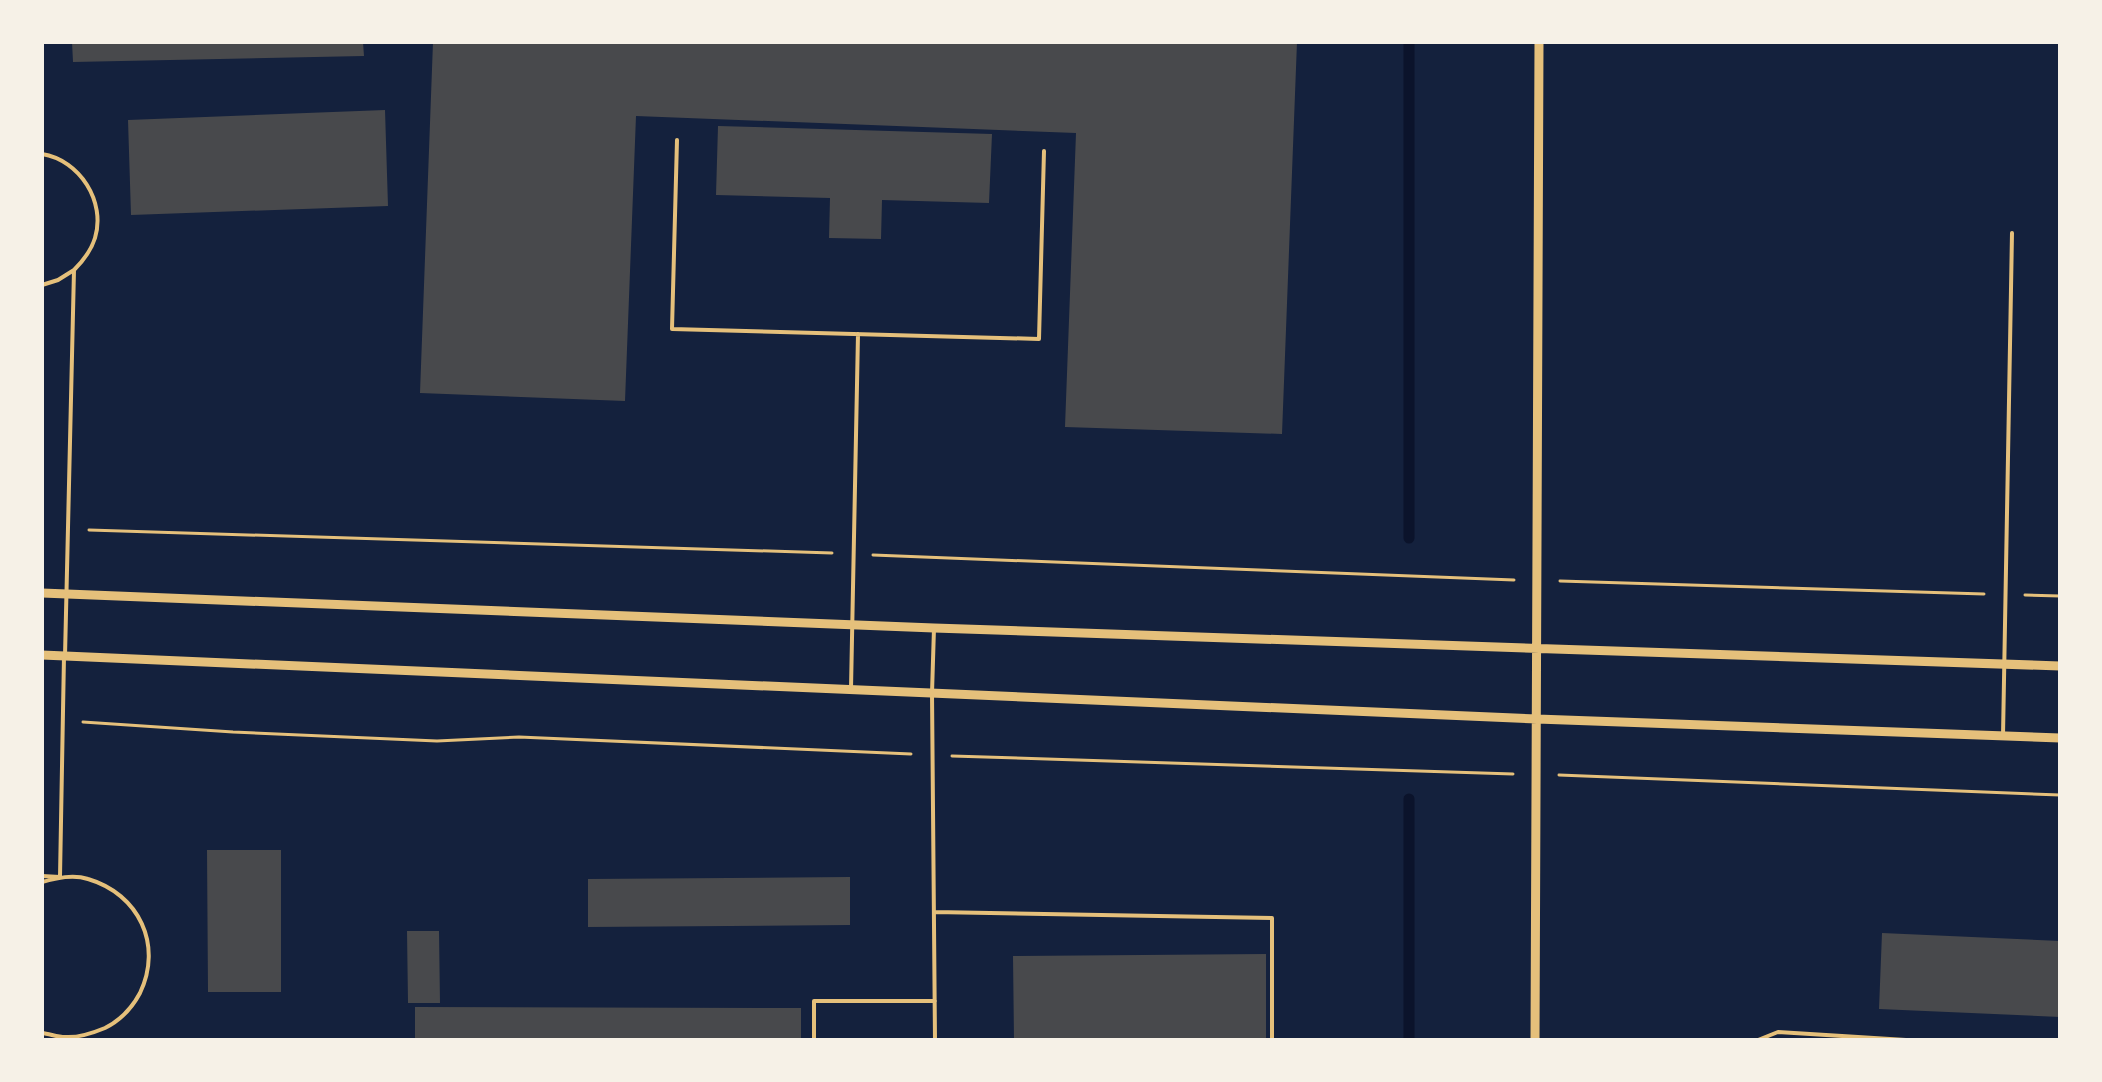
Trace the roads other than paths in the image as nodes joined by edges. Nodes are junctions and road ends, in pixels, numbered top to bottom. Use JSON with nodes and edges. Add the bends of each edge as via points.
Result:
{"nodes":[{"id":1,"x":1539,"y":42,"type":"edge"},
{"id":2,"x":677,"y":140,"type":"dead end"},
{"id":3,"x":1044,"y":151,"type":"dead end"},
{"id":4,"x":42,"y":154,"type":"edge"},
{"id":5,"x":2012,"y":233,"type":"dead end"},
{"id":6,"x":74,"y":270,"type":"junction"},
{"id":7,"x":42,"y":285,"type":"edge"},
{"id":8,"x":858,"y":334,"type":"junction"},
{"id":9,"x":42,"y":593,"type":"edge"},
{"id":10,"x":67,"y":594,"type":"junction"},
{"id":11,"x":852,"y":625,"type":"junction"},
{"id":12,"x":934,"y":628,"type":"junction"},
{"id":13,"x":1537,"y":649,"type":"junction"},
{"id":14,"x":42,"y":655,"type":"edge"},
{"id":15,"x":64,"y":656,"type":"junction"},
{"id":16,"x":2004,"y":664,"type":"junction"},
{"id":17,"x":2060,"y":666,"type":"edge"},
{"id":18,"x":851,"y":690,"type":"junction"},
{"id":19,"x":932,"y":693,"type":"junction"},
{"id":20,"x":1537,"y":719,"type":"junction"},
{"id":21,"x":2003,"y":736,"type":"junction"},
{"id":22,"x":2060,"y":738,"type":"edge"},
{"id":23,"x":42,"y":876,"type":"edge"},
{"id":24,"x":60,"y":877,"type":"junction"},
{"id":25,"x":42,"y":882,"type":"edge"},
{"id":26,"x":934,"y":912,"type":"junction"},
{"id":27,"x":935,"y":1001,"type":"junction"},
{"id":28,"x":42,"y":1033,"type":"edge"},
{"id":29,"x":66,"y":1039,"type":"edge"},
{"id":30,"x":814,"y":1040,"type":"edge"},
{"id":31,"x":935,"y":1040,"type":"edge"},
{"id":32,"x":1272,"y":1040,"type":"edge"},
{"id":33,"x":1535,"y":1040,"type":"edge"},
{"id":34,"x":1758,"y":1040,"type":"edge"},
{"id":35,"x":1906,"y":1040,"type":"edge"}],
"edges":[{"from":1,"to":13,"type":"street"},
{"from":2,"to":8,"type":"lane","via":[[672,329]]},
{"from":3,"to":8,"type":"lane","via":[[1039,339]]},
{"from":4,"to":6,"type":"lane","via":[[60,159],[73,168],[86,182],[95,200],[98,219],[95,238],[87,256]]},
{"from":5,"to":16,"type":"lane"},
{"from":6,"to":7,"type":"lane"},
{"from":6,"to":10,"type":"lane"},
{"from":8,"to":11,"type":"lane"},
{"from":9,"to":10,"type":"street"},
{"from":10,"to":11,"type":"street"},
{"from":10,"to":15,"type":"lane"},
{"from":11,"to":12,"type":"street"},
{"from":11,"to":18,"type":"lane"},
{"from":12,"to":13,"type":"street"},
{"from":12,"to":19,"type":"lane"},
{"from":13,"to":16,"type":"street"},
{"from":13,"to":20,"type":"street"},
{"from":14,"to":15,"type":"street"},
{"from":15,"to":18,"type":"street"},
{"from":15,"to":24,"type":"lane"},
{"from":16,"to":17,"type":"street"},
{"from":16,"to":21,"type":"lane"},
{"from":18,"to":19,"type":"street"},
{"from":19,"to":20,"type":"street"},
{"from":19,"to":26,"type":"lane"},
{"from":20,"to":21,"type":"street"},
{"from":20,"to":33,"type":"street"},
{"from":21,"to":22,"type":"street"},
{"from":23,"to":24,"type":"lane"},
{"from":24,"to":25,"type":"lane"},
{"from":24,"to":29,"type":"lane","via":[[86,878],[111,888],[131,905],[145,928],[150,954],[146,980],[135,1004],[116,1022],[92,1034]]},
{"from":26,"to":27,"type":"lane"},
{"from":26,"to":32,"type":"lane","via":[[1272,918]]},
{"from":27,"to":30,"type":"lane","via":[[814,1001]]},
{"from":27,"to":31,"type":"lane"},
{"from":28,"to":29,"type":"lane"},
{"from":34,"to":35,"type":"lane","via":[[1778,1032]]}]}
